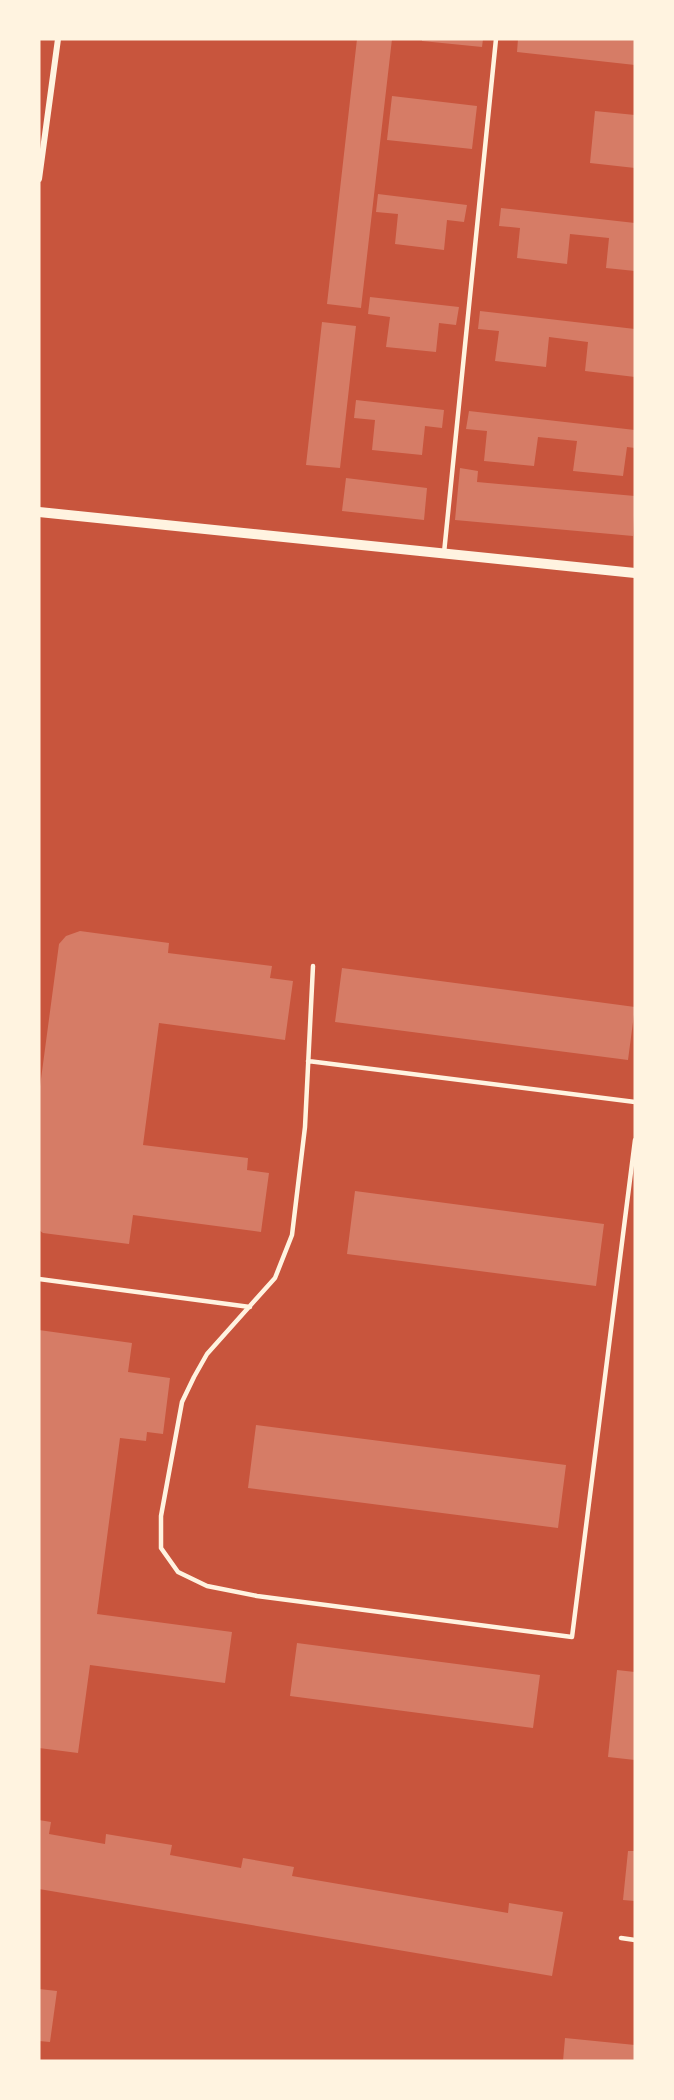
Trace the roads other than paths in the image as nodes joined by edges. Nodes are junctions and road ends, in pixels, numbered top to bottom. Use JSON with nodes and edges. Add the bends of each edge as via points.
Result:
{"nodes":[{"id":1,"x":58,"y":39,"type":"edge"},
{"id":2,"x":496,"y":39,"type":"edge"},
{"id":3,"x":39,"y":179,"type":"edge"},
{"id":4,"x":39,"y":512,"type":"edge"},
{"id":5,"x":444,"y":554,"type":"junction"},
{"id":6,"x":635,"y":573,"type":"edge"},
{"id":7,"x":313,"y":966,"type":"dead end"},
{"id":8,"x":308,"y":1061,"type":"junction"},
{"id":9,"x":635,"y":1102,"type":"edge"},
{"id":10,"x":635,"y":1140,"type":"edge"},
{"id":11,"x":39,"y":1279,"type":"edge"},
{"id":12,"x":250,"y":1306,"type":"junction"},
{"id":13,"x":621,"y":1938,"type":"dead end"},
{"id":14,"x":635,"y":1940,"type":"edge"}],
"edges":[{"from":1,"to":3,"type":"street"},
{"from":2,"to":5,"type":"lane"},
{"from":4,"to":5,"type":"street"},
{"from":5,"to":6,"type":"street"},
{"from":7,"to":8,"type":"lane"},
{"from":8,"to":9,"type":"lane"},
{"from":8,"to":12,"type":"lane","via":[[305,1127],[292,1235],[275,1278]]},
{"from":10,"to":12,"type":"lane","via":[[572,1636],[257,1596],[207,1586],[178,1572],[161,1548],[161,1516],[182,1402],[207,1354]]},
{"from":11,"to":12,"type":"lane"},
{"from":13,"to":14,"type":"lane"}]}
